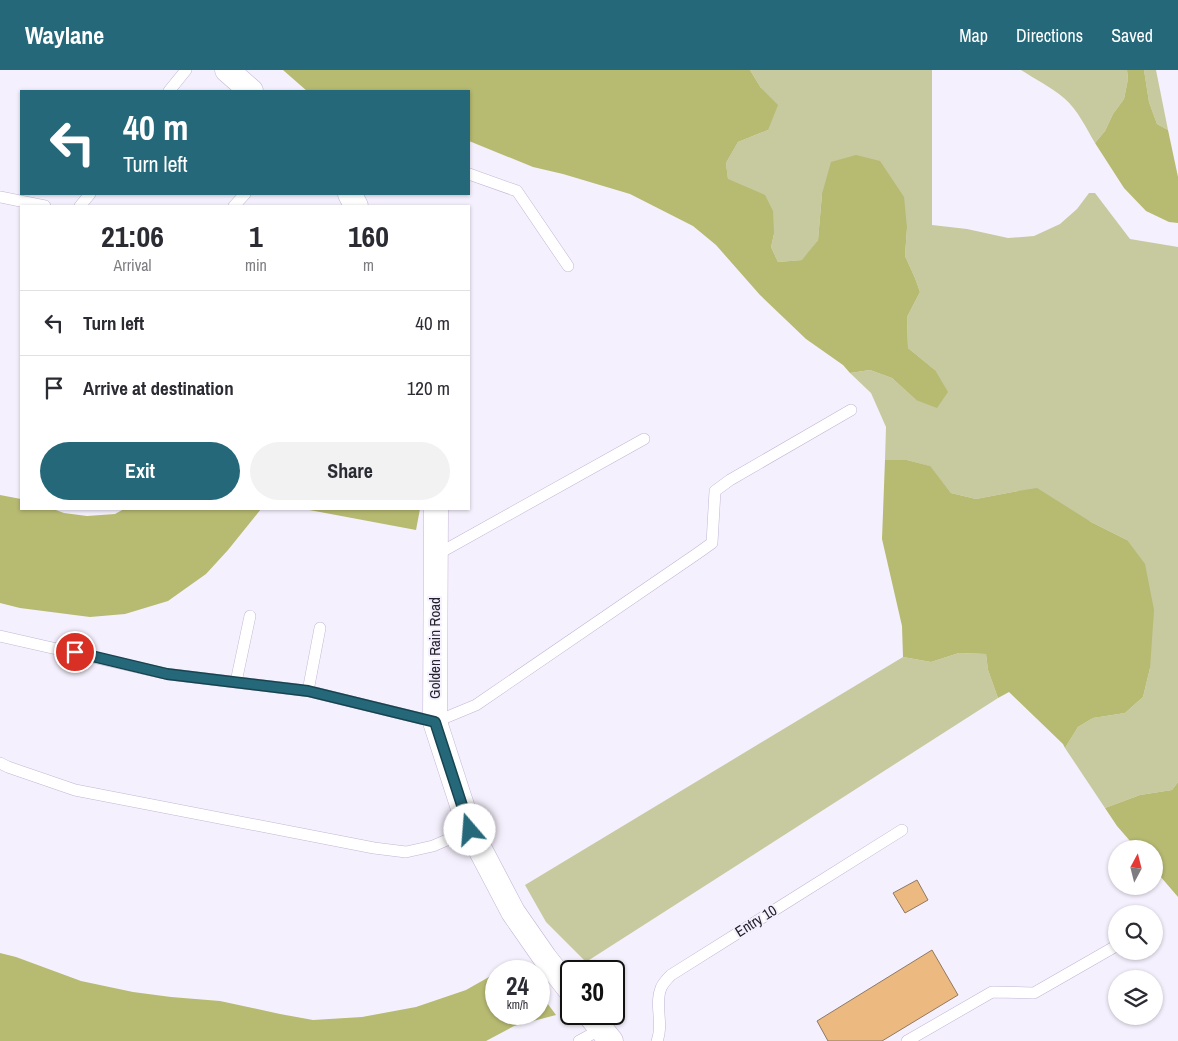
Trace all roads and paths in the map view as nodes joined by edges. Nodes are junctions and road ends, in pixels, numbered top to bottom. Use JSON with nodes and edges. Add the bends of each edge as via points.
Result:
{"nodes":[{"id":1,"x":186,"y":70,"type":"edge"},
{"id":2,"x":227,"y":70,"type":"edge"},
{"id":3,"x":170,"y":90,"type":"edge"},
{"id":4,"x":250,"y":90,"type":"edge"},
{"id":5,"x":470,"y":174,"type":"edge"},
{"id":6,"x":89,"y":195,"type":"edge"},
{"id":7,"x":244,"y":195,"type":"edge"},
{"id":8,"x":0,"y":197,"type":"edge"},
{"id":9,"x":40,"y":205,"type":"edge"},
{"id":10,"x":81,"y":205,"type":"edge"},
{"id":11,"x":235,"y":205,"type":"edge"},
{"id":12,"x":568,"y":266,"type":"dead end"},
{"id":13,"x":851,"y":410,"type":"dead end"},
{"id":14,"x":644,"y":439,"type":"dead end"},
{"id":15,"x":436,"y":510,"type":"edge"},
{"id":16,"x":436,"y":555,"type":"junction"},
{"id":17,"x":250,"y":616,"type":"dead end"},
{"id":18,"x":320,"y":628,"type":"dead end"},
{"id":19,"x":0,"y":636,"type":"edge"},
{"id":20,"x":236,"y":682,"type":"junction"},
{"id":21,"x":308,"y":691,"type":"junction"},
{"id":22,"x":435,"y":722,"type":"junction"},
{"id":23,"x":0,"y":763,"type":"edge"},
{"id":24,"x":470,"y":830,"type":"junction"},
{"id":25,"x":902,"y":830,"type":"dead end"},
{"id":26,"x":1108,"y":951,"type":"edge"},
{"id":27,"x":560,"y":977,"type":"edge"},
{"id":28,"x":600,"y":1028,"type":"edge"},
{"id":29,"x":579,"y":1041,"type":"edge"},
{"id":30,"x":658,"y":1041,"type":"edge"},
{"id":31,"x":907,"y":1041,"type":"edge"}],
"edges":[{"from":1,"to":3,"type":"lane"},
{"from":2,"to":4,"type":"street"},
{"from":5,"to":12,"type":"lane","via":[[517,190]]},
{"from":6,"to":10,"type":"lane"},
{"from":7,"to":11,"type":"lane"},
{"from":8,"to":9,"type":"lane"},
{"from":13,"to":22,"type":"lane","via":[[715,491],[712,543],[698,554],[476,705]]},
{"from":14,"to":16,"type":"lane"},
{"from":15,"to":16,"type":"street","name":"Golden Rain Road"},
{"from":16,"to":22,"type":"street","name":"Golden Rain Road"},
{"from":17,"to":20,"type":"lane"},
{"from":18,"to":21,"type":"lane"},
{"from":19,"to":20,"type":"lane","via":[[167,674]]},
{"from":20,"to":21,"type":"lane"},
{"from":21,"to":22,"type":"lane"},
{"from":22,"to":24,"type":"street","name":"Golden Rain Road"},
{"from":23,"to":24,"type":"lane","via":[[75,790],[390,850],[406,852],[433,846]]},
{"from":24,"to":27,"type":"street","name":"Golden Rain Road","via":[[513,912]]},
{"from":25,"to":30,"type":"lane","name":"Entry 10","via":[[671,975],[662,985],[658,998]]},
{"from":26,"to":31,"type":"lane","via":[[1034,993],[992,992]]},
{"from":28,"to":29,"type":"lane"}]}
